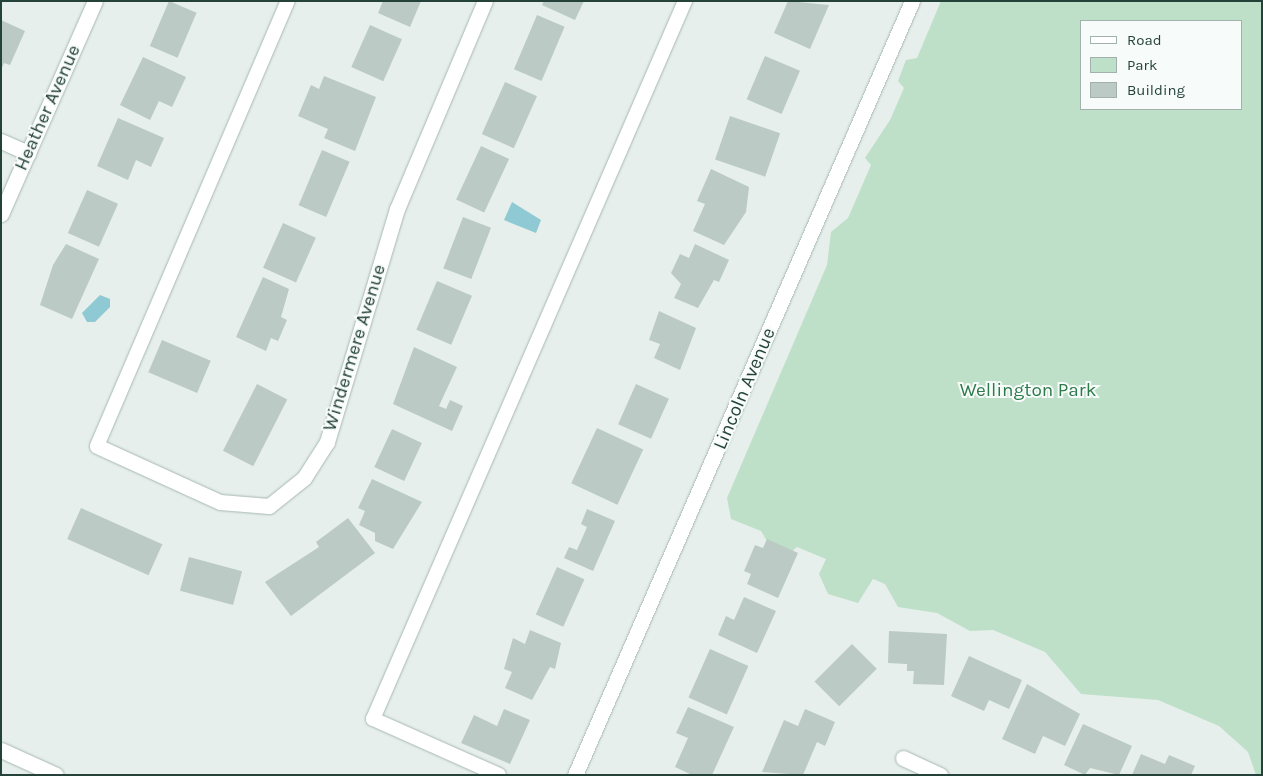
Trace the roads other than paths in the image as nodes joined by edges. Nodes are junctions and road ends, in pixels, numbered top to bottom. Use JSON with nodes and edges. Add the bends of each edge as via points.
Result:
{"nodes":[{"id":1,"x":95,"y":1,"type":"edge"},
{"id":2,"x":288,"y":1,"type":"edge"},
{"id":3,"x":485,"y":1,"type":"edge"},
{"id":4,"x":685,"y":1,"type":"edge"},
{"id":5,"x":912,"y":1,"type":"edge"},
{"id":6,"x":1,"y":141,"type":"edge"},
{"id":7,"x":28,"y":153,"type":"junction"},
{"id":8,"x":1,"y":214,"type":"edge"},
{"id":9,"x":97,"y":446,"type":"joint"},
{"id":10,"x":1,"y":750,"type":"edge"},
{"id":11,"x":903,"y":758,"type":"dead end"},
{"id":12,"x":56,"y":775,"type":"edge"},
{"id":13,"x":499,"y":775,"type":"edge"},
{"id":14,"x":575,"y":775,"type":"edge"},
{"id":15,"x":940,"y":775,"type":"edge"}],
"edges":[{"from":1,"to":7,"type":"street","name":"Heather Avenue"},
{"from":2,"to":9,"type":"lane"},
{"from":3,"to":9,"type":"street","name":"Windermere Avenue","via":[[397,209],[327,442],[304,478],[269,506],[220,502]]},
{"from":4,"to":13,"type":"lane","via":[[373,719]]},
{"from":5,"to":14,"type":"street","name":"Lincoln Avenue"},
{"from":6,"to":7,"type":"street"},
{"from":7,"to":8,"type":"street","name":"Heather Avenue"},
{"from":10,"to":12,"type":"street"},
{"from":11,"to":15,"type":"street"}]}
